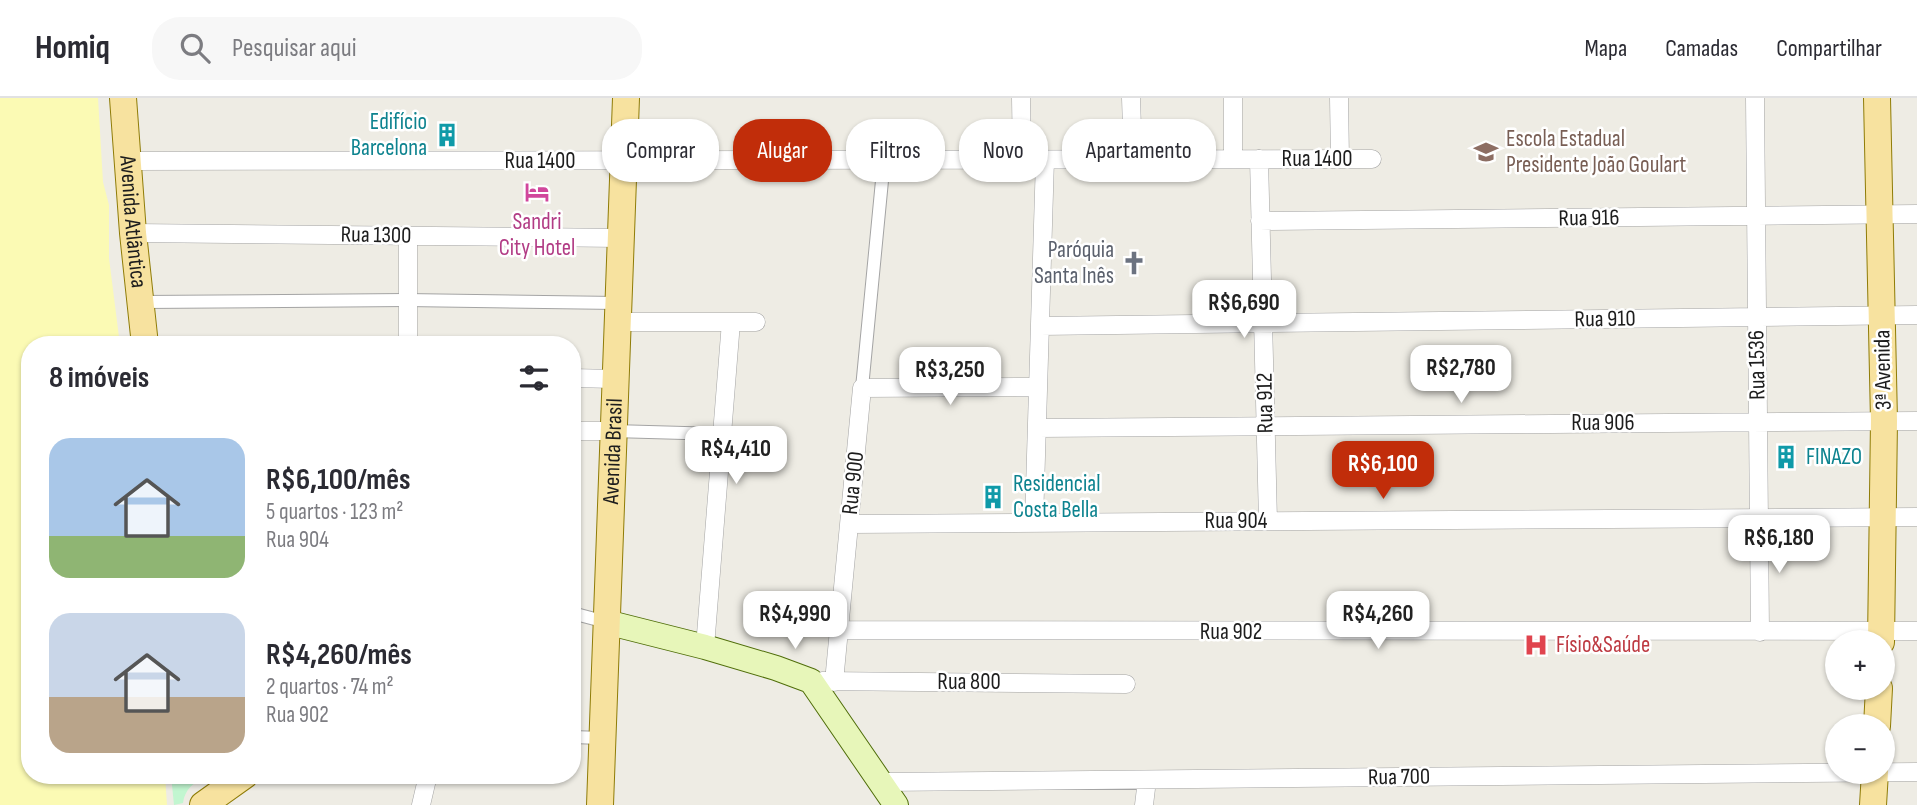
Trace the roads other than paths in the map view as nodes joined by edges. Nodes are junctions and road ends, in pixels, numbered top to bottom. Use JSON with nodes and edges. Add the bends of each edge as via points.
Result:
{"nodes":[{"id":1,"x":123,"y":98,"type":"edge"},
{"id":2,"x":626,"y":98,"type":"edge"},
{"id":3,"x":1021,"y":98,"type":"edge"},
{"id":4,"x":1131,"y":98,"type":"edge"},
{"id":5,"x":1233,"y":98,"type":"edge"},
{"id":6,"x":1339,"y":98,"type":"edge"},
{"id":7,"x":1755,"y":98,"type":"edge"},
{"id":8,"x":1877,"y":98,"type":"edge"},
{"id":9,"x":625,"y":119,"type":"edge"},
{"id":10,"x":1021,"y":119,"type":"edge"},
{"id":11,"x":1132,"y":119,"type":"edge"},
{"id":12,"x":1216,"y":159,"type":"edge"},
{"id":13,"x":1233,"y":159,"type":"junction"},
{"id":14,"x":1259,"y":159,"type":"junction"},
{"id":15,"x":1340,"y":159,"type":"junction"},
{"id":16,"x":1372,"y":159,"type":"dead end"},
{"id":17,"x":846,"y":160,"type":"edge"},
{"id":18,"x":128,"y":161,"type":"junction"},
{"id":19,"x":602,"y":161,"type":"edge"},
{"id":20,"x":719,"y":161,"type":"edge"},
{"id":21,"x":622,"y":182,"type":"edge"},
{"id":22,"x":882,"y":182,"type":"edge"},
{"id":23,"x":1044,"y":182,"type":"edge"},
{"id":24,"x":1917,"y":214,"type":"edge"},
{"id":25,"x":1879,"y":215,"type":"junction"},
{"id":26,"x":1756,"y":216,"type":"junction"},
{"id":27,"x":1260,"y":221,"type":"junction"},
{"id":28,"x":133,"y":233,"type":"junction"},
{"id":29,"x":408,"y":236,"type":"junction"},
{"id":30,"x":620,"y":238,"type":"junction"},
{"id":31,"x":406,"y":300,"type":"junction"},
{"id":32,"x":142,"y":302,"type":"junction"},
{"id":33,"x":617,"y":313,"type":"junction"},
{"id":34,"x":1882,"y":315,"type":"junction"},
{"id":35,"x":1917,"y":315,"type":"edge"},
{"id":36,"x":1757,"y":317,"type":"junction"},
{"id":37,"x":731,"y":322,"type":"junction"},
{"id":38,"x":756,"y":322,"type":"dead end"},
{"id":39,"x":1263,"y":323,"type":"junction"},
{"id":40,"x":1040,"y":326,"type":"junction"},
{"id":41,"x":144,"y":336,"type":"edge"},
{"id":42,"x":408,"y":336,"type":"edge"},
{"id":43,"x":581,"y":378,"type":"edge"},
{"id":44,"x":614,"y":379,"type":"junction"},
{"id":45,"x":862,"y":387,"type":"junction"},
{"id":46,"x":1038,"y":387,"type":"junction"},
{"id":47,"x":1884,"y":421,"type":"junction"},
{"id":48,"x":1917,"y":421,"type":"edge"},
{"id":49,"x":1758,"y":422,"type":"junction"},
{"id":50,"x":1266,"y":426,"type":"junction"},
{"id":51,"x":1037,"y":428,"type":"junction"},
{"id":52,"x":581,"y":431,"type":"edge"},
{"id":53,"x":612,"y":431,"type":"junction"},
{"id":54,"x":720,"y":434,"type":"junction"},
{"id":55,"x":1884,"y":517,"type":"junction"},
{"id":56,"x":1917,"y":517,"type":"edge"},
{"id":57,"x":1759,"y":518,"type":"junction"},
{"id":58,"x":1268,"y":521,"type":"junction"},
{"id":59,"x":1034,"y":522,"type":"junction"},
{"id":60,"x":849,"y":524,"type":"junction"},
{"id":61,"x":581,"y":615,"type":"edge"},
{"id":62,"x":606,"y":622,"type":"junction"},
{"id":63,"x":839,"y":630,"type":"junction"},
{"id":64,"x":1881,"y":630,"type":"edge"},
{"id":65,"x":1917,"y":631,"type":"edge"},
{"id":66,"x":1760,"y":632,"type":"junction"},
{"id":67,"x":1825,"y":635,"type":"edge"},
{"id":68,"x":1895,"y":635,"type":"edge"},
{"id":69,"x":705,"y":647,"type":"junction"},
{"id":70,"x":822,"y":681,"type":"junction"},
{"id":71,"x":1126,"y":684,"type":"dead end"},
{"id":72,"x":581,"y":737,"type":"edge"},
{"id":73,"x":602,"y":738,"type":"junction"},
{"id":74,"x":1895,"y":772,"type":"edge"},
{"id":75,"x":1917,"y":772,"type":"edge"},
{"id":76,"x":1825,"y":773,"type":"edge"},
{"id":77,"x":1147,"y":780,"type":"junction"},
{"id":78,"x":881,"y":782,"type":"junction"},
{"id":79,"x":235,"y":784,"type":"edge"},
{"id":80,"x":426,"y":784,"type":"edge"},
{"id":81,"x":1874,"y":784,"type":"edge"},
{"id":82,"x":203,"y":805,"type":"edge"},
{"id":83,"x":421,"y":805,"type":"edge"},
{"id":84,"x":600,"y":805,"type":"edge"},
{"id":85,"x":897,"y":805,"type":"edge"},
{"id":86,"x":1144,"y":805,"type":"edge"},
{"id":87,"x":1873,"y":805,"type":"edge"}],
"edges":[{"from":1,"to":18,"type":"main road","name":"Avenida Atlântica"},
{"from":2,"to":9,"type":"main road","name":"Avenida Brasil"},
{"from":3,"to":10,"type":"street"},
{"from":4,"to":11,"type":"street"},
{"from":5,"to":13,"type":"street"},
{"from":6,"to":15,"type":"street"},
{"from":7,"to":26,"type":"street","name":"Rua 1536"},
{"from":8,"to":25,"type":"main road","name":"3ª Avenida"},
{"from":12,"to":13,"type":"street","name":"Rua 1400"},
{"from":13,"to":14,"type":"street","name":"Rua 1400"},
{"from":14,"to":15,"type":"street","name":"Rua 1400"},
{"from":14,"to":27,"type":"street","name":"Rua 912"},
{"from":15,"to":16,"type":"street","name":"Rua 1400"},
{"from":17,"to":20,"type":"street","name":"Rua 1400"},
{"from":18,"to":19,"type":"street","name":"Rua 1400"},
{"from":18,"to":28,"type":"main road","name":"Avenida Atlântica"},
{"from":21,"to":30,"type":"main road","name":"Avenida Brasil"},
{"from":22,"to":45,"type":"street","name":"Rua 900"},
{"from":23,"to":40,"type":"street"},
{"from":24,"to":25,"type":"street","name":"Rua 916"},
{"from":25,"to":26,"type":"street","name":"Rua 916"},
{"from":25,"to":34,"type":"main road","name":"3ª Avenida"},
{"from":26,"to":27,"type":"street","name":"Rua 916"},
{"from":26,"to":36,"type":"street","name":"Rua 1536"},
{"from":27,"to":39,"type":"street","name":"Rua 912"},
{"from":28,"to":29,"type":"street","name":"Rua 1300"},
{"from":28,"to":32,"type":"main road","name":"Avenida Atlântica"},
{"from":29,"to":30,"type":"street","name":"Rua 1300"},
{"from":29,"to":31,"type":"street"},
{"from":30,"to":33,"type":"main road","name":"Avenida Brasil"},
{"from":31,"to":32,"type":"street"},
{"from":31,"to":33,"type":"street"},
{"from":31,"to":42,"type":"street"},
{"from":32,"to":41,"type":"main road","name":"Avenida Atlântica"},
{"from":33,"to":37,"type":"street"},
{"from":33,"to":44,"type":"main road","name":"Avenida Brasil"},
{"from":34,"to":35,"type":"street","name":"Rua 910"},
{"from":34,"to":36,"type":"street","name":"Rua 910"},
{"from":34,"to":47,"type":"main road","name":"3ª Avenida"},
{"from":36,"to":39,"type":"street","name":"Rua 910"},
{"from":36,"to":49,"type":"street","name":"Rua 1536"},
{"from":37,"to":38,"type":"street"},
{"from":37,"to":54,"type":"street"},
{"from":39,"to":40,"type":"street","name":"Rua 910"},
{"from":39,"to":50,"type":"street","name":"Rua 912"},
{"from":40,"to":46,"type":"street"},
{"from":43,"to":44,"type":"street"},
{"from":44,"to":53,"type":"main road","name":"Avenida Brasil"},
{"from":45,"to":46,"type":"street"},
{"from":45,"to":60,"type":"street","name":"Rua 900"},
{"from":46,"to":51,"type":"street"},
{"from":47,"to":48,"type":"street","name":"Rua 906"},
{"from":47,"to":49,"type":"street","name":"Rua 906"},
{"from":47,"to":55,"type":"main road","name":"3ª Avenida"},
{"from":49,"to":50,"type":"street","name":"Rua 906"},
{"from":49,"to":57,"type":"street","name":"Rua 1536"},
{"from":50,"to":51,"type":"street","name":"Rua 906"},
{"from":50,"to":58,"type":"street","name":"Rua 912"},
{"from":51,"to":59,"type":"street"},
{"from":52,"to":53,"type":"street"},
{"from":53,"to":54,"type":"street"},
{"from":53,"to":62,"type":"main road","name":"Avenida Brasil"},
{"from":54,"to":69,"type":"street"},
{"from":55,"to":56,"type":"street","name":"Rua 904"},
{"from":55,"to":57,"type":"street","name":"Rua 904"},
{"from":55,"to":64,"type":"main road","name":"3ª Avenida"},
{"from":57,"to":58,"type":"street","name":"Rua 904"},
{"from":57,"to":66,"type":"street","name":"Rua 1536"},
{"from":58,"to":59,"type":"street","name":"Rua 904"},
{"from":59,"to":60,"type":"street","name":"Rua 904"},
{"from":60,"to":63,"type":"street","name":"Rua 900"},
{"from":61,"to":62,"type":"street"},
{"from":62,"to":69,"type":"main road"},
{"from":62,"to":73,"type":"main road","name":"Avenida Brasil"},
{"from":63,"to":66,"type":"street","name":"Rua 902"},
{"from":63,"to":70,"type":"street","name":"Rua 900"},
{"from":65,"to":68,"type":"street","name":"Rua 902"},
{"from":66,"to":67,"type":"street","name":"Rua 902"},
{"from":69,"to":70,"type":"main road"},
{"from":70,"to":71,"type":"street","name":"Rua 800"},
{"from":70,"to":78,"type":"main road"},
{"from":72,"to":73,"type":"street"},
{"from":73,"to":84,"type":"main road","name":"Avenida Brasil"},
{"from":74,"to":75,"type":"street","name":"Rua 700"},
{"from":76,"to":77,"type":"street","name":"Rua 700"},
{"from":77,"to":78,"type":"street","name":"Rua 700"},
{"from":77,"to":86,"type":"street"},
{"from":78,"to":85,"type":"main road"},
{"from":79,"to":82,"type":"main road"},
{"from":80,"to":83,"type":"street"},
{"from":81,"to":87,"type":"main road"}]}
